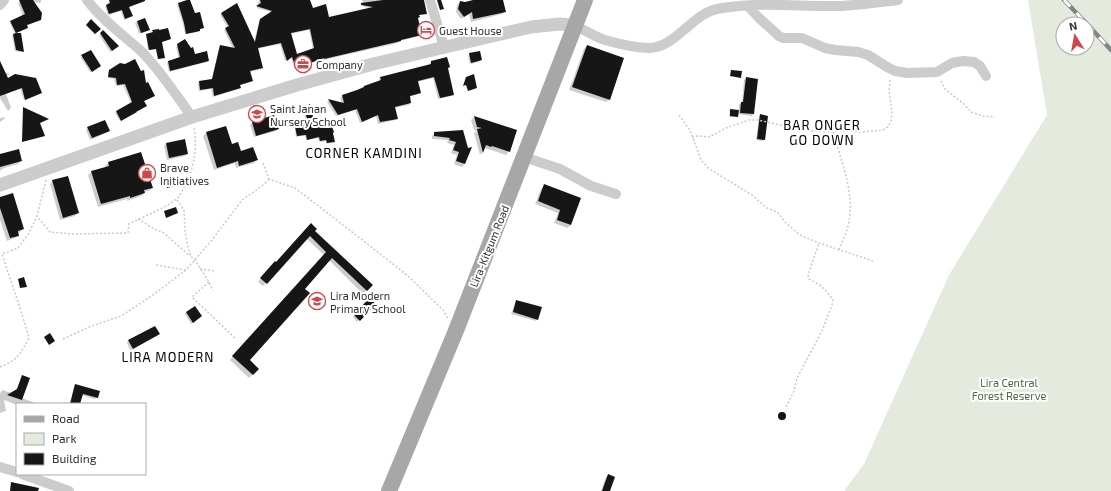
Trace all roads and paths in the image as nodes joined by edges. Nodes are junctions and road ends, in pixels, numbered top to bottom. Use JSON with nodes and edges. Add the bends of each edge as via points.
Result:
{"nodes":[{"id":1,"x":4,"y":0,"type":"edge"},
{"id":2,"x":87,"y":0,"type":"edge"},
{"id":3,"x":430,"y":0,"type":"edge"},
{"id":4,"x":586,"y":0,"type":"edge"},
{"id":5,"x":898,"y":0,"type":"edge"},
{"id":6,"x":0,"y":5,"type":"edge"},
{"id":7,"x":748,"y":6,"type":"junction"},
{"id":8,"x":575,"y":25,"type":"junction"},
{"id":9,"x":444,"y":47,"type":"junction"},
{"id":10,"x":895,"y":72,"type":"junction"},
{"id":11,"x":937,"y":72,"type":"junction"},
{"id":12,"x":986,"y":76,"type":"dead end"},
{"id":13,"x":679,"y":115,"type":"dead end"},
{"id":14,"x":192,"y":117,"type":"junction"},
{"id":15,"x":995,"y":117,"type":"dead end"},
{"id":16,"x":833,"y":132,"type":"junction"},
{"id":17,"x":692,"y":137,"type":"junction"},
{"id":18,"x":524,"y":157,"type":"junction"},
{"id":19,"x":263,"y":163,"type":"dead end"},
{"id":20,"x":49,"y":169,"type":"junction"},
{"id":21,"x":269,"y":179,"type":"junction"},
{"id":22,"x":0,"y":185,"type":"edge"},
{"id":23,"x":616,"y":194,"type":"dead end"},
{"id":24,"x":177,"y":200,"type":"junction"},
{"id":25,"x":37,"y":216,"type":"junction"},
{"id":26,"x":138,"y":219,"type":"junction"},
{"id":27,"x":819,"y":243,"type":"junction"},
{"id":28,"x":840,"y":250,"type":"junction"},
{"id":29,"x":191,"y":257,"type":"junction"},
{"id":30,"x":194,"y":260,"type":"junction"},
{"id":31,"x":873,"y":261,"type":"dead end"},
{"id":32,"x":156,"y":265,"type":"dead end"},
{"id":33,"x":200,"y":269,"type":"junction"},
{"id":34,"x":186,"y":270,"type":"junction"},
{"id":35,"x":214,"y":271,"type":"dead end"},
{"id":36,"x":209,"y":282,"type":"junction"},
{"id":37,"x":213,"y":290,"type":"dead end"},
{"id":38,"x":455,"y":333,"type":"junction"},
{"id":39,"x":63,"y":339,"type":"dead end"},
{"id":40,"x":236,"y":339,"type":"dead end"},
{"id":41,"x":0,"y":367,"type":"edge"},
{"id":42,"x":786,"y":407,"type":"dead end"},
{"id":43,"x":0,"y":467,"type":"edge"},
{"id":44,"x":16,"y":472,"type":"edge"},
{"id":45,"x":25,"y":475,"type":"edge"},
{"id":46,"x":69,"y":491,"type":"edge"},
{"id":47,"x":389,"y":491,"type":"edge"}],
"edges":[{"from":1,"to":6,"type":"street"},
{"from":2,"to":14,"type":"street","via":[[106,22],[152,64]]},
{"from":3,"to":9,"type":"street"},
{"from":4,"to":8,"type":"main road","name":"Lira-Kitgum Road"},
{"from":5,"to":7,"type":"street","via":[[842,6]]},
{"from":7,"to":8,"type":"street","via":[[705,13],[666,43],[651,48],[604,40]]},
{"from":7,"to":10,"type":"street","via":[[783,38],[802,38],[825,48],[868,55]]},
{"from":8,"to":9,"type":"street","via":[[531,27]]},
{"from":8,"to":18,"type":"main road","name":"Lira-Kitgum Road"},
{"from":9,"to":14,"type":"street","via":[[297,85]]},
{"from":10,"to":11,"type":"street"},
{"from":10,"to":16,"type":"path","via":[[891,75],[890,82],[892,112],[888,127],[883,130],[862,132]]},
{"from":11,"to":12,"type":"street","via":[[952,63],[963,61],[974,62]]},
{"from":11,"to":15,"type":"path","via":[[945,89],[971,112]]},
{"from":13,"to":17,"type":"path"},
{"from":14,"to":20,"type":"street"},
{"from":14,"to":24,"type":"path","via":[[195,135],[194,162],[187,184]]},
{"from":16,"to":17,"type":"path","via":[[803,130],[748,120],[709,137]]},
{"from":16,"to":28,"type":"path","via":[[846,178],[849,200],[848,226]]},
{"from":17,"to":27,"type":"path","via":[[701,160],[708,168],[752,195],[767,208],[777,212],[800,235]]},
{"from":18,"to":23,"type":"street","via":[[560,169],[591,186]]},
{"from":18,"to":38,"type":"main road","name":"Lira-Kitgum Road"},
{"from":19,"to":21,"type":"path"},
{"from":20,"to":22,"type":"street"},
{"from":20,"to":25,"type":"path"},
{"from":21,"to":30,"type":"path","via":[[242,200]]},
{"from":21,"to":38,"type":"path","via":[[295,188],[408,276],[443,310]]},
{"from":24,"to":26,"type":"path"},
{"from":24,"to":29,"type":"path","via":[[184,210],[185,231]]},
{"from":25,"to":26,"type":"path","via":[[50,232],[72,234],[128,233],[129,224]]},
{"from":25,"to":41,"type":"path","via":[[18,248],[2,254],[29,338],[22,351],[10,364]]},
{"from":26,"to":29,"type":"path","via":[[164,233]]},
{"from":27,"to":28,"type":"path"},
{"from":27,"to":42,"type":"path","via":[[808,275],[809,279],[820,285],[831,297],[832,305]]},
{"from":28,"to":31,"type":"path"},
{"from":29,"to":30,"type":"path"},
{"from":30,"to":33,"type":"path"},
{"from":30,"to":34,"type":"path"},
{"from":32,"to":34,"type":"path"},
{"from":33,"to":35,"type":"path"},
{"from":33,"to":36,"type":"path"},
{"from":34,"to":39,"type":"path","via":[[121,316]]},
{"from":36,"to":37,"type":"path"},
{"from":36,"to":40,"type":"path","via":[[192,297]]},
{"from":38,"to":47,"type":"main road","name":"Lira-Kitgum Road"},
{"from":43,"to":44,"type":"street"},
{"from":45,"to":46,"type":"street"}]}
